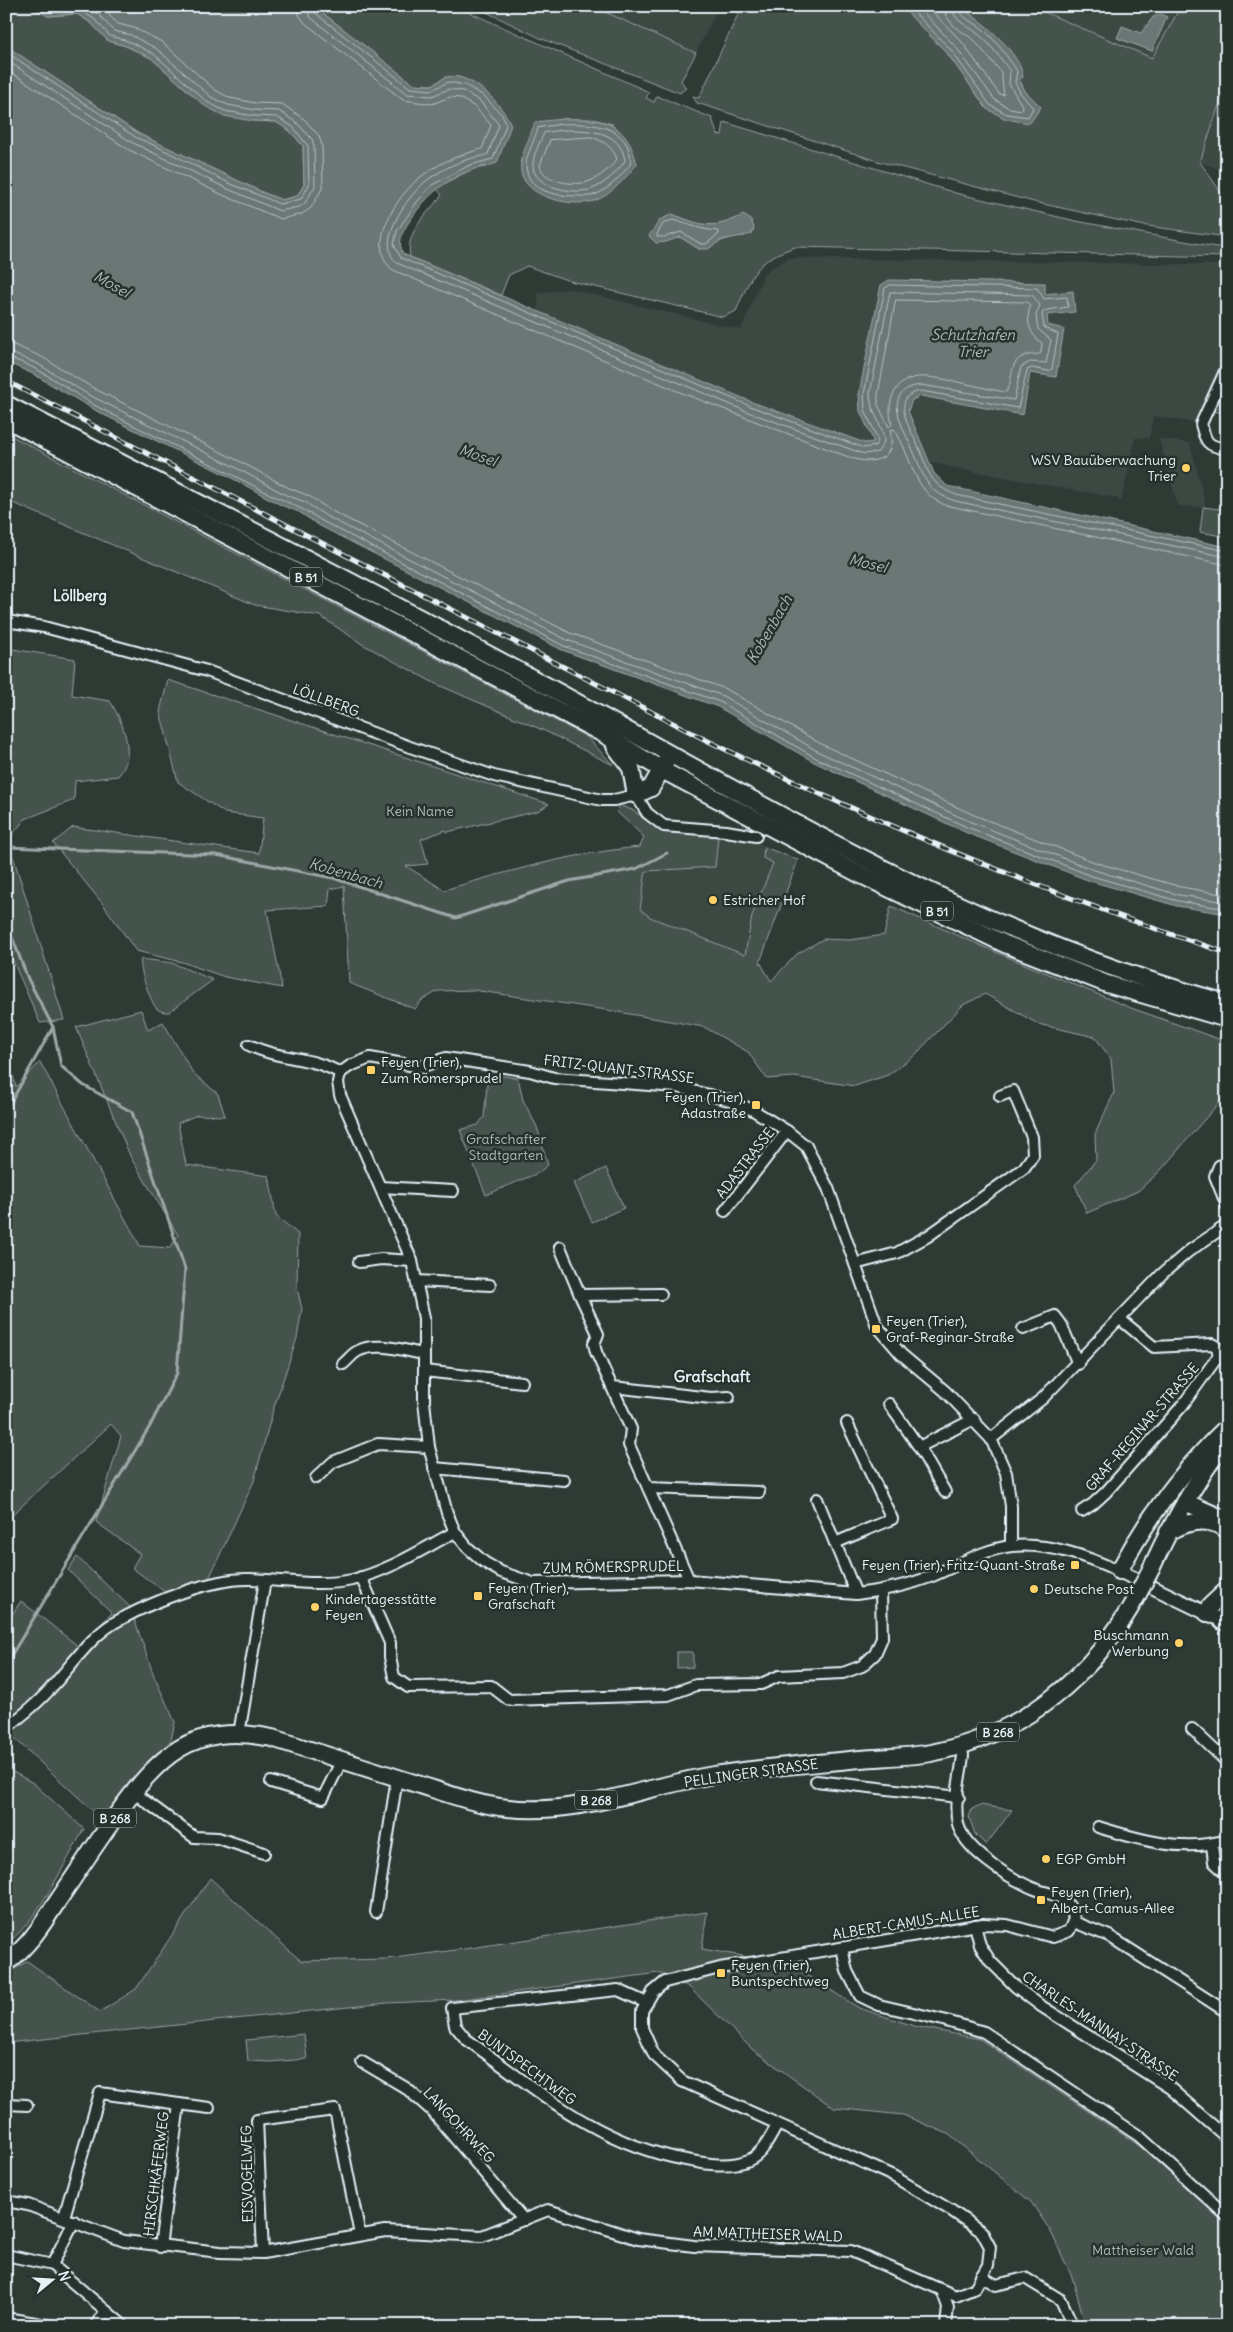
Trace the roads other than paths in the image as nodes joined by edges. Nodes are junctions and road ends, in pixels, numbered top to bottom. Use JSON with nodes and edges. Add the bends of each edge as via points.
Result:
{"nodes":[{"id":1,"x":1227,"y":367,"type":"edge"},
{"id":2,"x":6,"y":404,"type":"edge"},
{"id":3,"x":6,"y":419,"type":"edge"},
{"id":4,"x":1227,"y":450,"type":"edge"},
{"id":5,"x":6,"y":621,"type":"edge"},
{"id":6,"x":606,"y":735,"type":"junction"},
{"id":7,"x":669,"y":754,"type":"junction"},
{"id":8,"x":657,"y":767,"type":"junction"},
{"id":9,"x":636,"y":792,"type":"junction"},
{"id":10,"x":647,"y":813,"type":"junction"},
{"id":11,"x":756,"y":836,"type":"dead end"},
{"id":12,"x":1227,"y":1003,"type":"edge"},
{"id":13,"x":1227,"y":1019,"type":"edge"},
{"id":14,"x":249,"y":1045,"type":"dead end"},
{"id":15,"x":340,"y":1073,"type":"junction"},
{"id":16,"x":1000,"y":1096,"type":"dead end"},
{"id":17,"x":786,"y":1131,"type":"junction"},
{"id":18,"x":1227,"y":1161,"type":"edge"},
{"id":19,"x":380,"y":1187,"type":"junction"},
{"id":20,"x":454,"y":1191,"type":"dead end"},
{"id":21,"x":1227,"y":1206,"type":"edge"},
{"id":22,"x":725,"y":1212,"type":"dead end"},
{"id":23,"x":1227,"y":1225,"type":"edge"},
{"id":24,"x":560,"y":1248,"type":"dead end"},
{"id":25,"x":412,"y":1261,"type":"junction"},
{"id":26,"x":359,"y":1262,"type":"dead end"},
{"id":27,"x":856,"y":1264,"type":"junction"},
{"id":28,"x":417,"y":1281,"type":"junction"},
{"id":29,"x":490,"y":1285,"type":"dead end"},
{"id":30,"x":661,"y":1294,"type":"dead end"},
{"id":31,"x":580,"y":1296,"type":"junction"},
{"id":32,"x":1120,"y":1319,"type":"junction"},
{"id":33,"x":1022,"y":1329,"type":"dead end"},
{"id":34,"x":424,"y":1354,"type":"junction"},
{"id":35,"x":343,"y":1364,"type":"dead end"},
{"id":36,"x":1078,"y":1364,"type":"junction"},
{"id":37,"x":424,"y":1371,"type":"junction"},
{"id":38,"x":522,"y":1382,"type":"dead end"},
{"id":39,"x":613,"y":1387,"type":"junction"},
{"id":40,"x":729,"y":1397,"type":"dead end"},
{"id":41,"x":889,"y":1404,"type":"dead end"},
{"id":42,"x":974,"y":1419,"type":"junction"},
{"id":43,"x":847,"y":1423,"type":"dead end"},
{"id":44,"x":1227,"y":1427,"type":"edge"},
{"id":45,"x":991,"y":1439,"type":"junction"},
{"id":46,"x":1227,"y":1440,"type":"edge"},
{"id":47,"x":429,"y":1446,"type":"junction"},
{"id":48,"x":919,"y":1447,"type":"junction"},
{"id":49,"x":434,"y":1468,"type":"junction"},
{"id":50,"x":316,"y":1478,"type":"dead end"},
{"id":51,"x":564,"y":1480,"type":"dead end"},
{"id":52,"x":648,"y":1488,"type":"junction"},
{"id":53,"x":759,"y":1492,"type":"dead end"},
{"id":54,"x":945,"y":1492,"type":"dead end"},
{"id":55,"x":817,"y":1498,"type":"dead end"},
{"id":56,"x":1185,"y":1502,"type":"junction"},
{"id":57,"x":1082,"y":1510,"type":"dead end"},
{"id":58,"x":1227,"y":1521,"type":"edge"},
{"id":59,"x":1227,"y":1530,"type":"edge"},
{"id":60,"x":455,"y":1532,"type":"junction"},
{"id":61,"x":1168,"y":1532,"type":"junction"},
{"id":62,"x":835,"y":1543,"type":"junction"},
{"id":63,"x":1011,"y":1546,"type":"junction"},
{"id":64,"x":1119,"y":1571,"type":"junction"},
{"id":65,"x":361,"y":1577,"type":"junction"},
{"id":66,"x":265,"y":1580,"type":"junction"},
{"id":67,"x":689,"y":1580,"type":"junction"},
{"id":68,"x":1227,"y":1590,"type":"edge"},
{"id":69,"x":881,"y":1591,"type":"junction"},
{"id":70,"x":856,"y":1594,"type":"junction"},
{"id":71,"x":1207,"y":1613,"type":"junction"},
{"id":72,"x":1225,"y":1619,"type":"edge"},
{"id":73,"x":6,"y":1728,"type":"edge"},
{"id":74,"x":1192,"y":1730,"type":"dead end"},
{"id":75,"x":239,"y":1734,"type":"junction"},
{"id":76,"x":961,"y":1746,"type":"junction"},
{"id":77,"x":342,"y":1760,"type":"junction"},
{"id":78,"x":1227,"y":1762,"type":"edge"},
{"id":79,"x":398,"y":1778,"type":"junction"},
{"id":80,"x":816,"y":1781,"type":"dead end"},
{"id":81,"x":270,"y":1782,"type":"dead end"},
{"id":82,"x":133,"y":1792,"type":"junction"},
{"id":83,"x":959,"y":1797,"type":"junction"},
{"id":84,"x":1098,"y":1827,"type":"dead end"},
{"id":85,"x":1227,"y":1840,"type":"edge"},
{"id":86,"x":1212,"y":1845,"type":"junction"},
{"id":87,"x":264,"y":1853,"type":"dead end"},
{"id":88,"x":1227,"y":1874,"type":"edge"},
{"id":89,"x":376,"y":1912,"type":"dead end"},
{"id":90,"x":1074,"y":1922,"type":"junction"},
{"id":91,"x":975,"y":1925,"type":"junction"},
{"id":92,"x":842,"y":1948,"type":"junction"},
{"id":93,"x":766,"y":1960,"type":"joint"},
{"id":94,"x":6,"y":1963,"type":"edge"},
{"id":95,"x":647,"y":2003,"type":"junction"},
{"id":96,"x":1227,"y":2012,"type":"edge"},
{"id":97,"x":362,"y":2062,"type":"dead end"},
{"id":98,"x":6,"y":2104,"type":"edge"},
{"id":99,"x":178,"y":2104,"type":"junction"},
{"id":100,"x":27,"y":2106,"type":"dead end"},
{"id":101,"x":208,"y":2108,"type":"dead end"},
{"id":102,"x":777,"y":2125,"type":"junction"},
{"id":103,"x":1227,"y":2138,"type":"edge"},
{"id":104,"x":6,"y":2201,"type":"edge"},
{"id":105,"x":1227,"y":2216,"type":"edge"},
{"id":106,"x":69,"y":2219,"type":"junction"},
{"id":107,"x":524,"y":2220,"type":"junction"},
{"id":108,"x":360,"y":2235,"type":"junction"},
{"id":109,"x":160,"y":2247,"type":"junction"},
{"id":110,"x":263,"y":2252,"type":"junction"},
{"id":111,"x":6,"y":2255,"type":"edge"},
{"id":112,"x":52,"y":2265,"type":"junction"},
{"id":113,"x":982,"y":2276,"type":"junction"},
{"id":114,"x":942,"y":2290,"type":"junction"},
{"id":115,"x":106,"y":2311,"type":"junction"},
{"id":116,"x":6,"y":2318,"type":"edge"},
{"id":117,"x":53,"y":2326,"type":"edge"},
{"id":118,"x":94,"y":2326,"type":"edge"},
{"id":119,"x":124,"y":2326,"type":"edge"},
{"id":120,"x":946,"y":2326,"type":"edge"},
{"id":121,"x":1073,"y":2326,"type":"edge"}],
"edges":[{"from":1,"to":4,"type":"street","via":[[1201,424],[1212,447]]},
{"from":2,"to":7,"type":"main road","number":"B 51","via":[[462,640]]},
{"from":3,"to":6,"type":"main road","number":"B 51"},
{"from":5,"to":9,"type":"street","name":"LÖLLBERG","via":[[44,627],[206,670],[494,776],[602,800]]},
{"from":6,"to":8,"type":"main road","number":"B 51"},
{"from":6,"to":9,"type":"main road","via":[[628,762]]},
{"from":7,"to":8,"type":"main road"},
{"from":7,"to":12,"type":"main road","number":"B 51","via":[[832,841],[1009,928],[1112,968]]},
{"from":8,"to":9,"type":"main road"},
{"from":8,"to":13,"type":"main road","number":"B 51","via":[[857,873],[1006,944],[1107,984]]},
{"from":9,"to":10,"type":"street"},
{"from":9,"to":10,"type":"street"},
{"from":10,"to":11,"type":"street","via":[[664,826]]},
{"from":14,"to":15,"type":"street","via":[[266,1054],[324,1065]]},
{"from":15,"to":17,"type":"street","name":"FRITZ-QUANT-STRASSE","via":[[370,1058],[421,1067],[446,1058],[530,1071],[554,1078],[677,1087],[753,1110]]},
{"from":15,"to":19,"type":"street","name":"ZUM RÖMERSPRUDEL","via":[[340,1095]]},
{"from":16,"to":27,"type":"street","via":[[1013,1091],[1032,1137],[1033,1155],[1024,1168],[928,1236],[897,1253]]},
{"from":17,"to":22,"type":"street","name":"ADASTRASSE"},
{"from":17,"to":27,"type":"street","name":"FRITZ-QUANT-STRASSE","via":[[806,1146],[828,1188]]},
{"from":18,"to":21,"type":"street","via":[[1219,1166],[1215,1176]]},
{"from":19,"to":20,"type":"street"},
{"from":19,"to":25,"type":"street","name":"ZUM RÖMERSPRUDEL"},
{"from":23,"to":32,"type":"street","via":[[1162,1274]]},
{"from":24,"to":31,"type":"street"},
{"from":25,"to":26,"type":"street","via":[[381,1259]]},
{"from":25,"to":28,"type":"street","name":"ZUM RÖMERSPRUDEL"},
{"from":27,"to":42,"type":"street","name":"FRITZ-QUANT-STRASSE","via":[[877,1326],[901,1354]]},
{"from":28,"to":29,"type":"street"},
{"from":28,"to":34,"type":"street","name":"ZUM RÖMERSPRUDEL","via":[[424,1318]]},
{"from":30,"to":31,"type":"street"},
{"from":31,"to":39,"type":"street","via":[[598,1334],[594,1344],[596,1352]]},
{"from":32,"to":36,"type":"street"},
{"from":32,"to":57,"type":"street","name":"GRAF-REGINAR-STRASSE","via":[[1154,1347],[1212,1344],[1220,1355],[1182,1406],[1106,1492]]},
{"from":33,"to":36,"type":"street","via":[[1055,1316]]},
{"from":34,"to":35,"type":"street","via":[[384,1347],[366,1348]]},
{"from":34,"to":37,"type":"street","name":"ZUM RÖMERSPRUDEL"},
{"from":36,"to":45,"type":"street","via":[[1043,1398]]},
{"from":37,"to":38,"type":"street"},
{"from":37,"to":47,"type":"street","name":"ZUM RÖMERSPRUDEL"},
{"from":39,"to":40,"type":"street","via":[[711,1398]]},
{"from":39,"to":52,"type":"street","via":[[631,1429],[629,1445]]},
{"from":41,"to":48,"type":"street"},
{"from":42,"to":45,"type":"street","name":"FRITZ-QUANT-STRASSE"},
{"from":42,"to":48,"type":"street"},
{"from":43,"to":62,"type":"street","via":[[892,1519]]},
{"from":44,"to":64,"type":"main road","via":[[1195,1459],[1158,1507]]},
{"from":45,"to":63,"type":"street","name":"FRITZ-QUANT-STRASSE","via":[[1006,1473],[1011,1506]]},
{"from":46,"to":56,"type":"main road","number":"B 268"},
{"from":47,"to":49,"type":"street","name":"ZUM RÖMERSPRUDEL"},
{"from":47,"to":50,"type":"street","via":[[378,1444],[333,1462]]},
{"from":48,"to":54,"type":"street"},
{"from":49,"to":51,"type":"street"},
{"from":49,"to":60,"type":"street","name":"ZUM RÖMERSPRUDEL"},
{"from":52,"to":53,"type":"street"},
{"from":52,"to":67,"type":"street"},
{"from":55,"to":62,"type":"street"},
{"from":56,"to":58,"type":"main road"},
{"from":56,"to":61,"type":"main road","number":"B 268"},
{"from":59,"to":61,"type":"main road","via":[[1216,1524],[1199,1522]]},
{"from":60,"to":65,"type":"street"},
{"from":60,"to":67,"type":"street","name":"ZUM RÖMERSPRUDEL","via":[[484,1562],[501,1572],[534,1583]]},
{"from":61,"to":76,"type":"main road","number":"B 268","bridge":true,"via":[[1138,1594],[1110,1641],[1070,1684],[1023,1720]]},
{"from":62,"to":70,"type":"street"},
{"from":63,"to":64,"type":"street","name":"ZUM RÖMERSPRUDEL","via":[[1069,1552]]},
{"from":63,"to":69,"type":"street","name":"ZUM RÖMERSPRUDEL","via":[[982,1553],[929,1577]]},
{"from":64,"to":71,"type":"street","name":"ZUM RÖMERSPRUDEL"},
{"from":65,"to":66,"type":"street","via":[[329,1583]]},
{"from":65,"to":69,"type":"street","via":[[390,1643],[394,1677],[408,1687],[491,1686],[509,1700],[668,1695],[696,1685],[761,1684],[779,1676],[843,1673],[862,1666],[875,1654],[882,1638]]},
{"from":66,"to":73,"type":"street","via":[[233,1580],[205,1587],[147,1606],[118,1620],[73,1659],[52,1688]]},
{"from":66,"to":75,"type":"street"},
{"from":67,"to":70,"type":"street","name":"ZUM RÖMERSPRUDEL"},
{"from":68,"to":71,"type":"main road"},
{"from":69,"to":70,"type":"street","name":"ZUM RÖMERSPRUDEL"},
{"from":71,"to":72,"type":"street","name":"ZUM RÖMERSPRUDEL"},
{"from":74,"to":78,"type":"street"},
{"from":75,"to":77,"type":"main road","name":"PELLINGER STRASSE","number":"B 268","via":[[272,1738]]},
{"from":75,"to":82,"type":"main road","name":"PELLINGER STRASSE","number":"B 268","via":[[201,1739],[176,1750],[153,1768]]},
{"from":76,"to":79,"type":"main road","name":"PELLINGER STRASSE","number":"B 268","via":[[910,1756],[713,1775],[572,1806],[535,1809],[508,1808],[463,1798]]},
{"from":76,"to":83,"type":"street"},
{"from":77,"to":79,"type":"main road","name":"PELLINGER STRASSE","number":"B 268"},
{"from":77,"to":81,"type":"street","via":[[323,1798]]},
{"from":79,"to":89,"type":"street"},
{"from":80,"to":83,"type":"street","name":"PELLINGER STRASSE"},
{"from":82,"to":87,"type":"street","via":[[194,1837],[218,1838]]},
{"from":82,"to":94,"type":"main road","name":"PELLINGER STRASSE","number":"B 268","via":[[29,1943]]},
{"from":83,"to":90,"type":"street","via":[[959,1826],[971,1848],[1026,1886],[1062,1898],[1071,1909]]},
{"from":84,"to":86,"type":"street","via":[[1165,1844]]},
{"from":85,"to":86,"type":"street"},
{"from":86,"to":88,"type":"street","via":[[1214,1862]]},
{"from":90,"to":91,"type":"street","name":"ALBERT-CAMUS-ALLEE","via":[[1066,1933],[1054,1937],[1007,1925]]},
{"from":90,"to":96,"type":"street","via":[[1109,1936]]},
{"from":91,"to":92,"type":"street","name":"ALBERT-CAMUS-ALLEE"},
{"from":91,"to":103,"type":"street","name":"CHARLES-MANNAY-STRASSE","via":[[980,1945],[990,1961],[1016,1986],[1040,2006],[1170,2088]]},
{"from":92,"to":93,"type":"street","name":"ALBERT-CAMUS-ALLEE"},
{"from":92,"to":105,"type":"street","via":[[849,1977],[860,1996],[879,2005],[984,2032],[1139,2136]]},
{"from":93,"to":95,"type":"street","name":"AM MATTHEISER WALD","via":[[665,1982],[653,1992]]},
{"from":95,"to":102,"type":"street","name":"AM MATTHEISER WALD","via":[[642,2011],[642,2028],[654,2055],[666,2068],[682,2081]]},
{"from":95,"to":102,"type":"street","name":"BUNTSPECHTWEG","via":[[618,1990],[452,2008],[455,2026],[466,2039],[570,2115],[592,2128],[654,2154],[712,2166],[751,2160],[767,2143]]},
{"from":97,"to":107,"type":"street","name":"LANGOHRWEG","via":[[406,2088],[430,2110]]},
{"from":98,"to":100,"type":"street"},
{"from":99,"to":101,"type":"street","name":"HIRSCHKÄFERWEG"},
{"from":99,"to":106,"type":"street","name":"HIRSCHKÄFERWEG","via":[[100,2094]]},
{"from":99,"to":109,"type":"street","name":"HIRSCHKÄFERWEG"},
{"from":102,"to":113,"type":"street","name":"AM MATTHEISER WALD","via":[[893,2176],[982,2232],[990,2248],[988,2265]]},
{"from":104,"to":106,"type":"street","name":"AM MATTHEISER WALD"},
{"from":106,"to":109,"type":"street","name":"AM MATTHEISER WALD","via":[[124,2241]]},
{"from":106,"to":112,"type":"street"},
{"from":107,"to":108,"type":"street","name":"AM MATTHEISER WALD","via":[[482,2236],[406,2231]]},
{"from":107,"to":114,"type":"street","name":"AM MATTHEISER WALD","via":[[548,2210],[638,2239],[694,2246],[851,2251]]},
{"from":108,"to":110,"type":"street","name":"AM MATTHEISER WALD"},
{"from":108,"to":110,"type":"street","name":"EISVOGELWEG","via":[[335,2110],[257,2120]]},
{"from":109,"to":110,"type":"street","name":"AM MATTHEISER WALD"},
{"from":111,"to":112,"type":"street"},
{"from":112,"to":115,"type":"street"},
{"from":113,"to":114,"type":"street","name":"AM MATTHEISER WALD","via":[[975,2288],[956,2296]]},
{"from":113,"to":121,"type":"street","via":[[996,2285],[1025,2278],[1061,2300]]},
{"from":114,"to":120,"type":"street","via":[[948,2307]]},
{"from":115,"to":118,"type":"street"},
{"from":115,"to":119,"type":"street"},
{"from":116,"to":117,"type":"street"}]}
